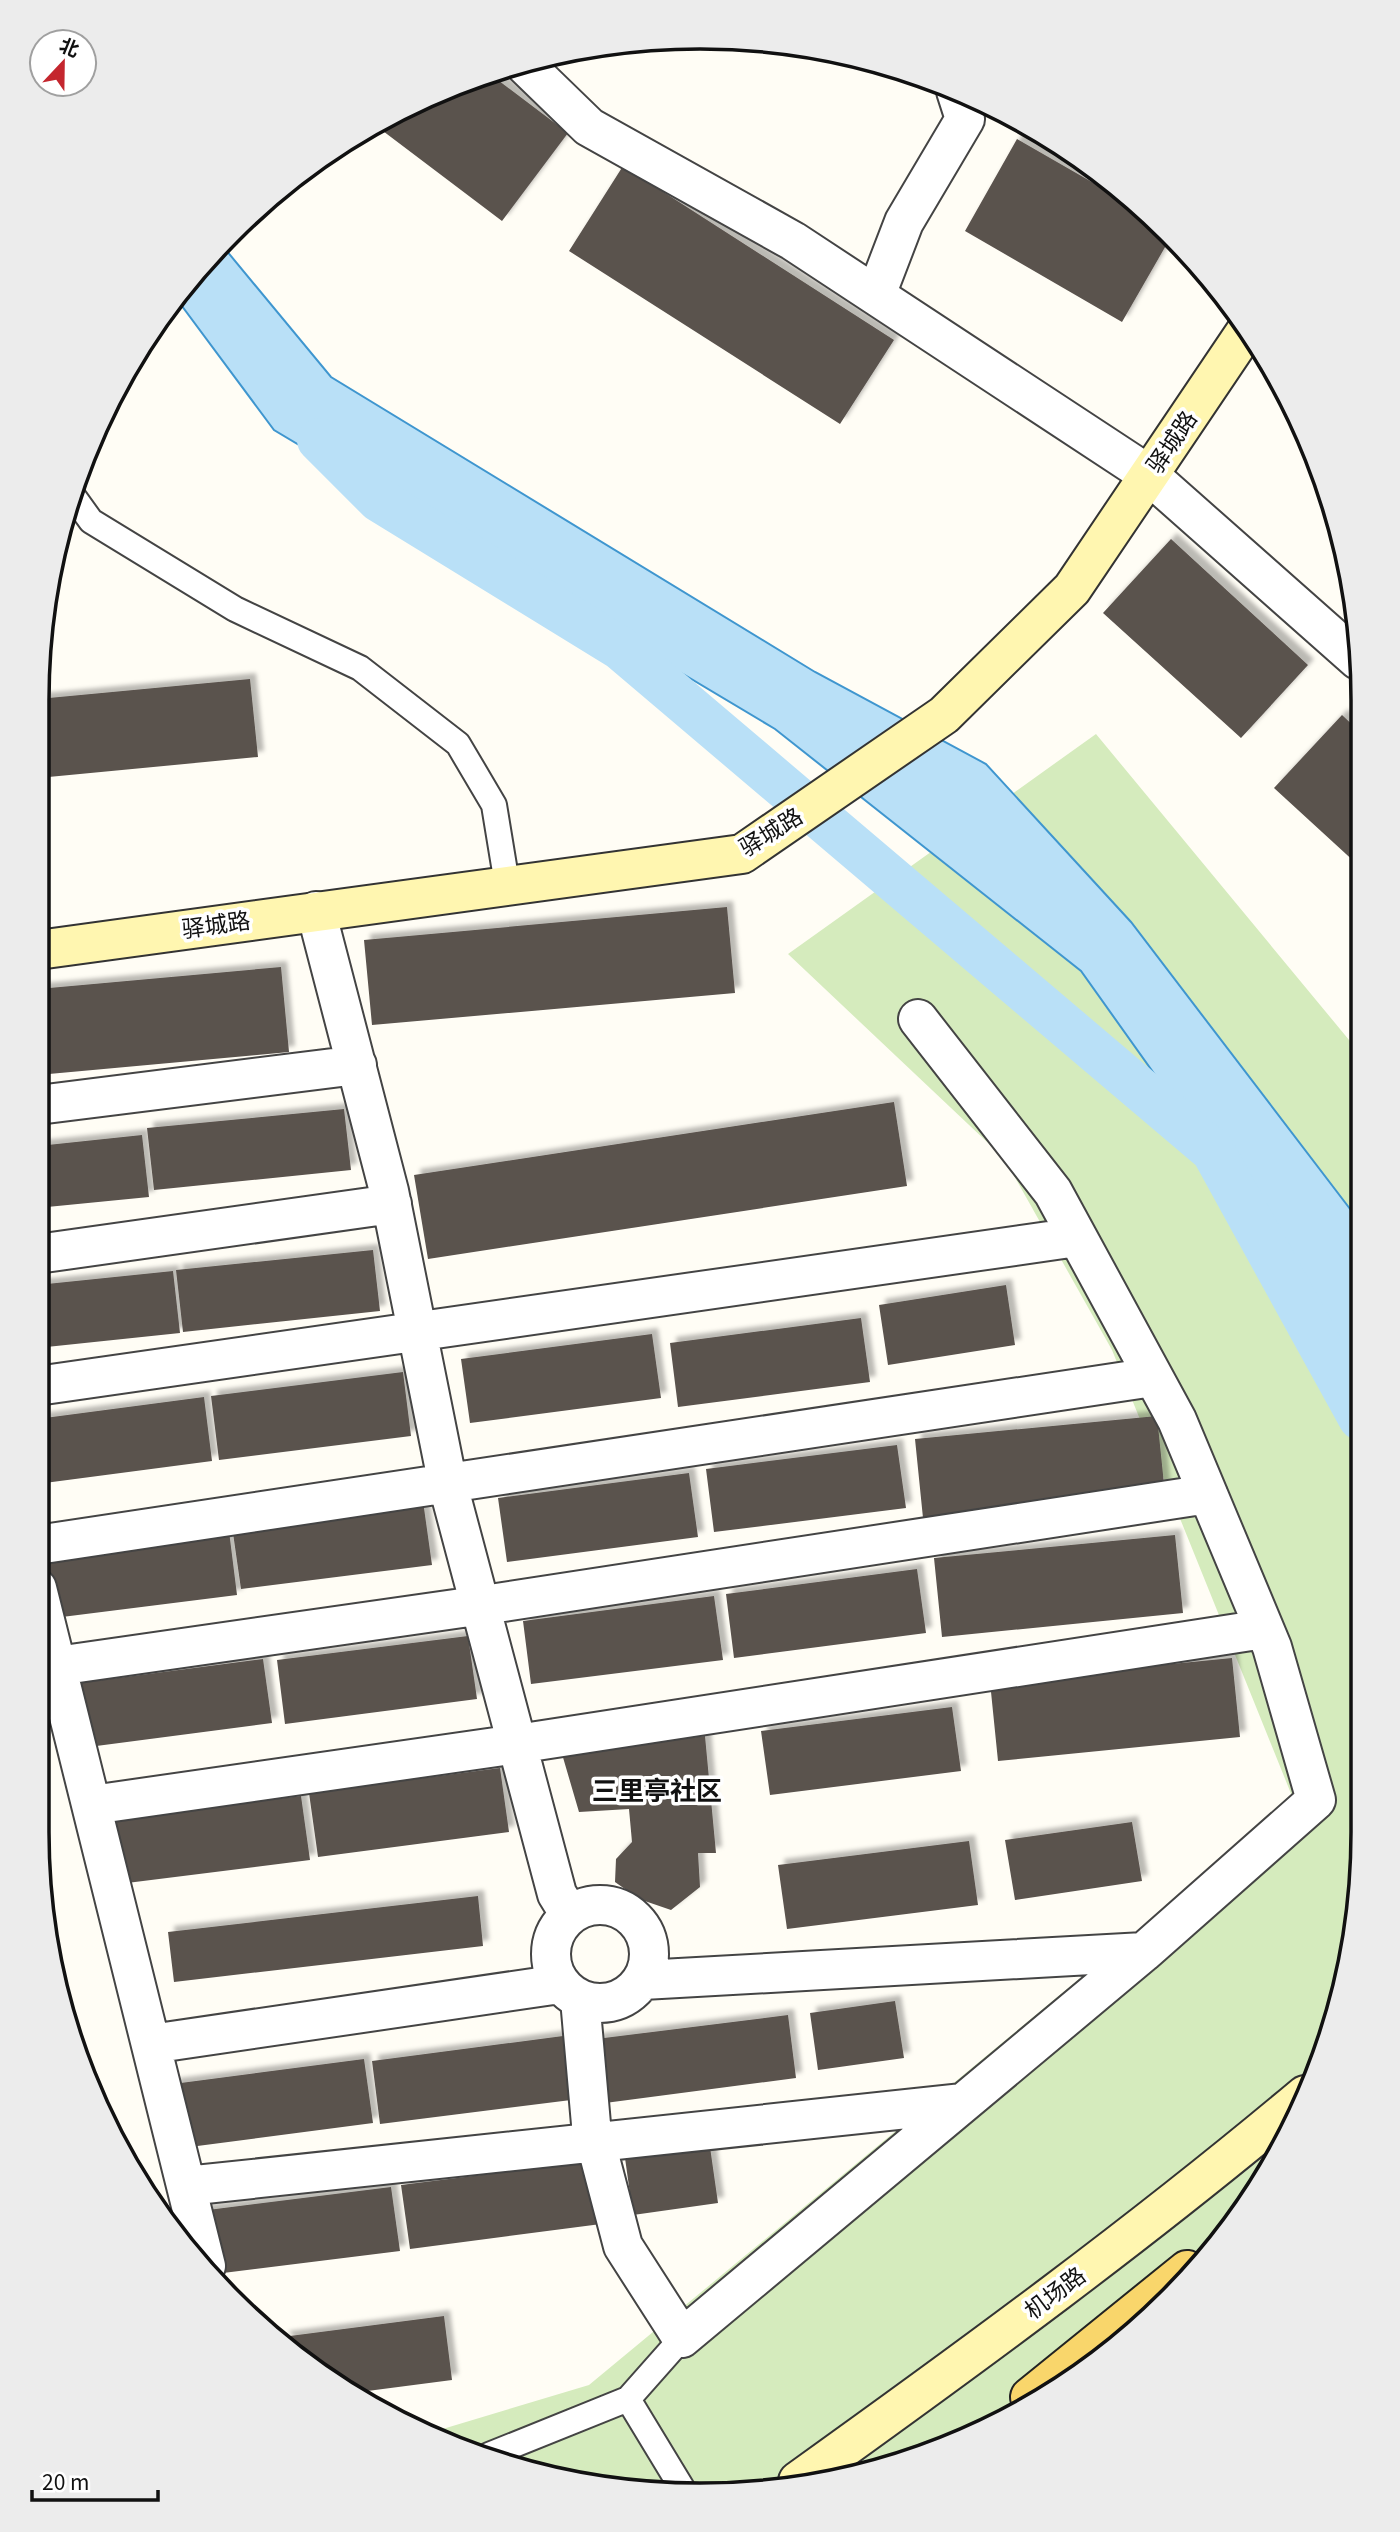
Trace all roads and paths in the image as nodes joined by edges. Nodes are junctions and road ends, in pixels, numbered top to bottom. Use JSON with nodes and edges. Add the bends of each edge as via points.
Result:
{"nodes":[{"id":1,"x":531,"y":71,"type":"edge"},
{"id":2,"x":960,"y":104,"type":"edge"},
{"id":3,"x":876,"y":295,"type":"junction"},
{"id":4,"x":1241,"y":338,"type":"edge"},
{"id":5,"x":1149,"y":475,"type":"junction"},
{"id":6,"x":79,"y":506,"type":"edge"},
{"id":7,"x":1349,"y":652,"type":"edge"},
{"id":8,"x":507,"y":884,"type":"junction"},
{"id":9,"x":316,"y":911,"type":"junction"},
{"id":10,"x":49,"y":948,"type":"edge"},
{"id":11,"x":918,"y":1019,"type":"dead end"},
{"id":12,"x":357,"y":1065,"type":"junction"},
{"id":13,"x":49,"y":1104,"type":"edge"},
{"id":14,"x":392,"y":1204,"type":"junction"},
{"id":15,"x":1077,"y":1237,"type":"junction"},
{"id":16,"x":49,"y":1252,"type":"edge"},
{"id":17,"x":417,"y":1332,"type":"junction"},
{"id":18,"x":1153,"y":1377,"type":"junction"},
{"id":19,"x":49,"y":1384,"type":"edge"},
{"id":20,"x":448,"y":1485,"type":"junction"},
{"id":21,"x":1208,"y":1494,"type":"junction"},
{"id":22,"x":49,"y":1543,"type":"edge"},
{"id":23,"x":480,"y":1605,"type":"junction"},
{"id":24,"x":1264,"y":1629,"type":"junction"},
{"id":25,"x":49,"y":1635,"type":"edge"},
{"id":26,"x":57,"y":1667,"type":"junction"},
{"id":27,"x":517,"y":1744,"type":"junction"},
{"id":28,"x":92,"y":1805,"type":"junction"},
{"id":29,"x":570,"y":1915,"type":"junction"},
{"id":30,"x":1144,"y":1952,"type":"junction"},
{"id":31,"x":643,"y":1980,"type":"junction"},
{"id":32,"x":570,"y":1991,"type":"junction"},
{"id":33,"x":151,"y":2044,"type":"junction"},
{"id":34,"x":963,"y":2103,"type":"junction"},
{"id":35,"x":1289,"y":2110,"type":"edge"},
{"id":36,"x":596,"y":2143,"type":"junction"},
{"id":37,"x":186,"y":2186,"type":"junction"},
{"id":38,"x":202,"y":2250,"type":"edge"},
{"id":39,"x":1161,"y":2291,"type":"edge"},
{"id":40,"x":682,"y":2338,"type":"junction"},
{"id":41,"x":1051,"y":2380,"type":"edge"},
{"id":42,"x":628,"y":2399,"type":"junction"},
{"id":43,"x":500,"y":2451,"type":"edge"},
{"id":44,"x":809,"y":2473,"type":"edge"},
{"id":45,"x":679,"y":2483,"type":"edge"}],
"edges":[{"from":1,"to":3,"type":"street","via":[[589,127],[793,241]]},
{"from":2,"to":3,"type":"street","via":[[965,119],[904,222]]},
{"from":3,"to":5,"type":"street"},
{"from":4,"to":5,"type":"street","name":"驿城路"},
{"from":5,"to":7,"type":"street"},
{"from":5,"to":8,"type":"street","name":"驿城路","via":[[1072,589],[944,715],[742,854]]},
{"from":6,"to":8,"type":"lane","via":[[91,521],[235,609],[360,668],[458,744],[494,805]]},
{"from":8,"to":9,"type":"street","name":"驿城路"},
{"from":9,"to":10,"type":"street","name":"驿城路"},
{"from":9,"to":12,"type":"street"},
{"from":11,"to":15,"type":"street","via":[[1053,1192]]},
{"from":12,"to":13,"type":"street"},
{"from":12,"to":14,"type":"street"},
{"from":14,"to":16,"type":"street"},
{"from":14,"to":17,"type":"street"},
{"from":15,"to":17,"type":"street"},
{"from":15,"to":18,"type":"street"},
{"from":17,"to":19,"type":"street"},
{"from":17,"to":20,"type":"street"},
{"from":18,"to":20,"type":"street"},
{"from":18,"to":21,"type":"street"},
{"from":20,"to":22,"type":"street"},
{"from":20,"to":23,"type":"street"},
{"from":21,"to":23,"type":"street"},
{"from":21,"to":24,"type":"street"},
{"from":23,"to":26,"type":"street"},
{"from":23,"to":27,"type":"street"},
{"from":24,"to":27,"type":"street"},
{"from":24,"to":30,"type":"street","via":[[1316,1800]]},
{"from":25,"to":26,"type":"street"},
{"from":26,"to":28,"type":"street"},
{"from":27,"to":28,"type":"street"},
{"from":27,"to":29,"type":"street","via":[[557,1895]]},
{"from":28,"to":33,"type":"street"},
{"from":29,"to":31,"type":"street","via":[[602,1905],[633,1918],[649,1947]]},
{"from":29,"to":32,"type":"street","via":[[559,1926],[551,1955]]},
{"from":30,"to":31,"type":"street"},
{"from":30,"to":34,"type":"street"},
{"from":31,"to":32,"type":"street","via":[[632,1993],[602,2004]]},
{"from":32,"to":33,"type":"street"},
{"from":32,"to":36,"type":"street"},
{"from":33,"to":37,"type":"street"},
{"from":34,"to":36,"type":"street"},
{"from":34,"to":40,"type":"street"},
{"from":35,"to":44,"type":"street","name":"机场路","via":[[995,2340]]},
{"from":36,"to":37,"type":"street"},
{"from":36,"to":40,"type":"street","via":[[623,2246]]},
{"from":37,"to":38,"type":"street"},
{"from":39,"to":41,"type":"main road"},
{"from":40,"to":42,"type":"lane"},
{"from":42,"to":43,"type":"lane"},
{"from":42,"to":45,"type":"lane"}]}
